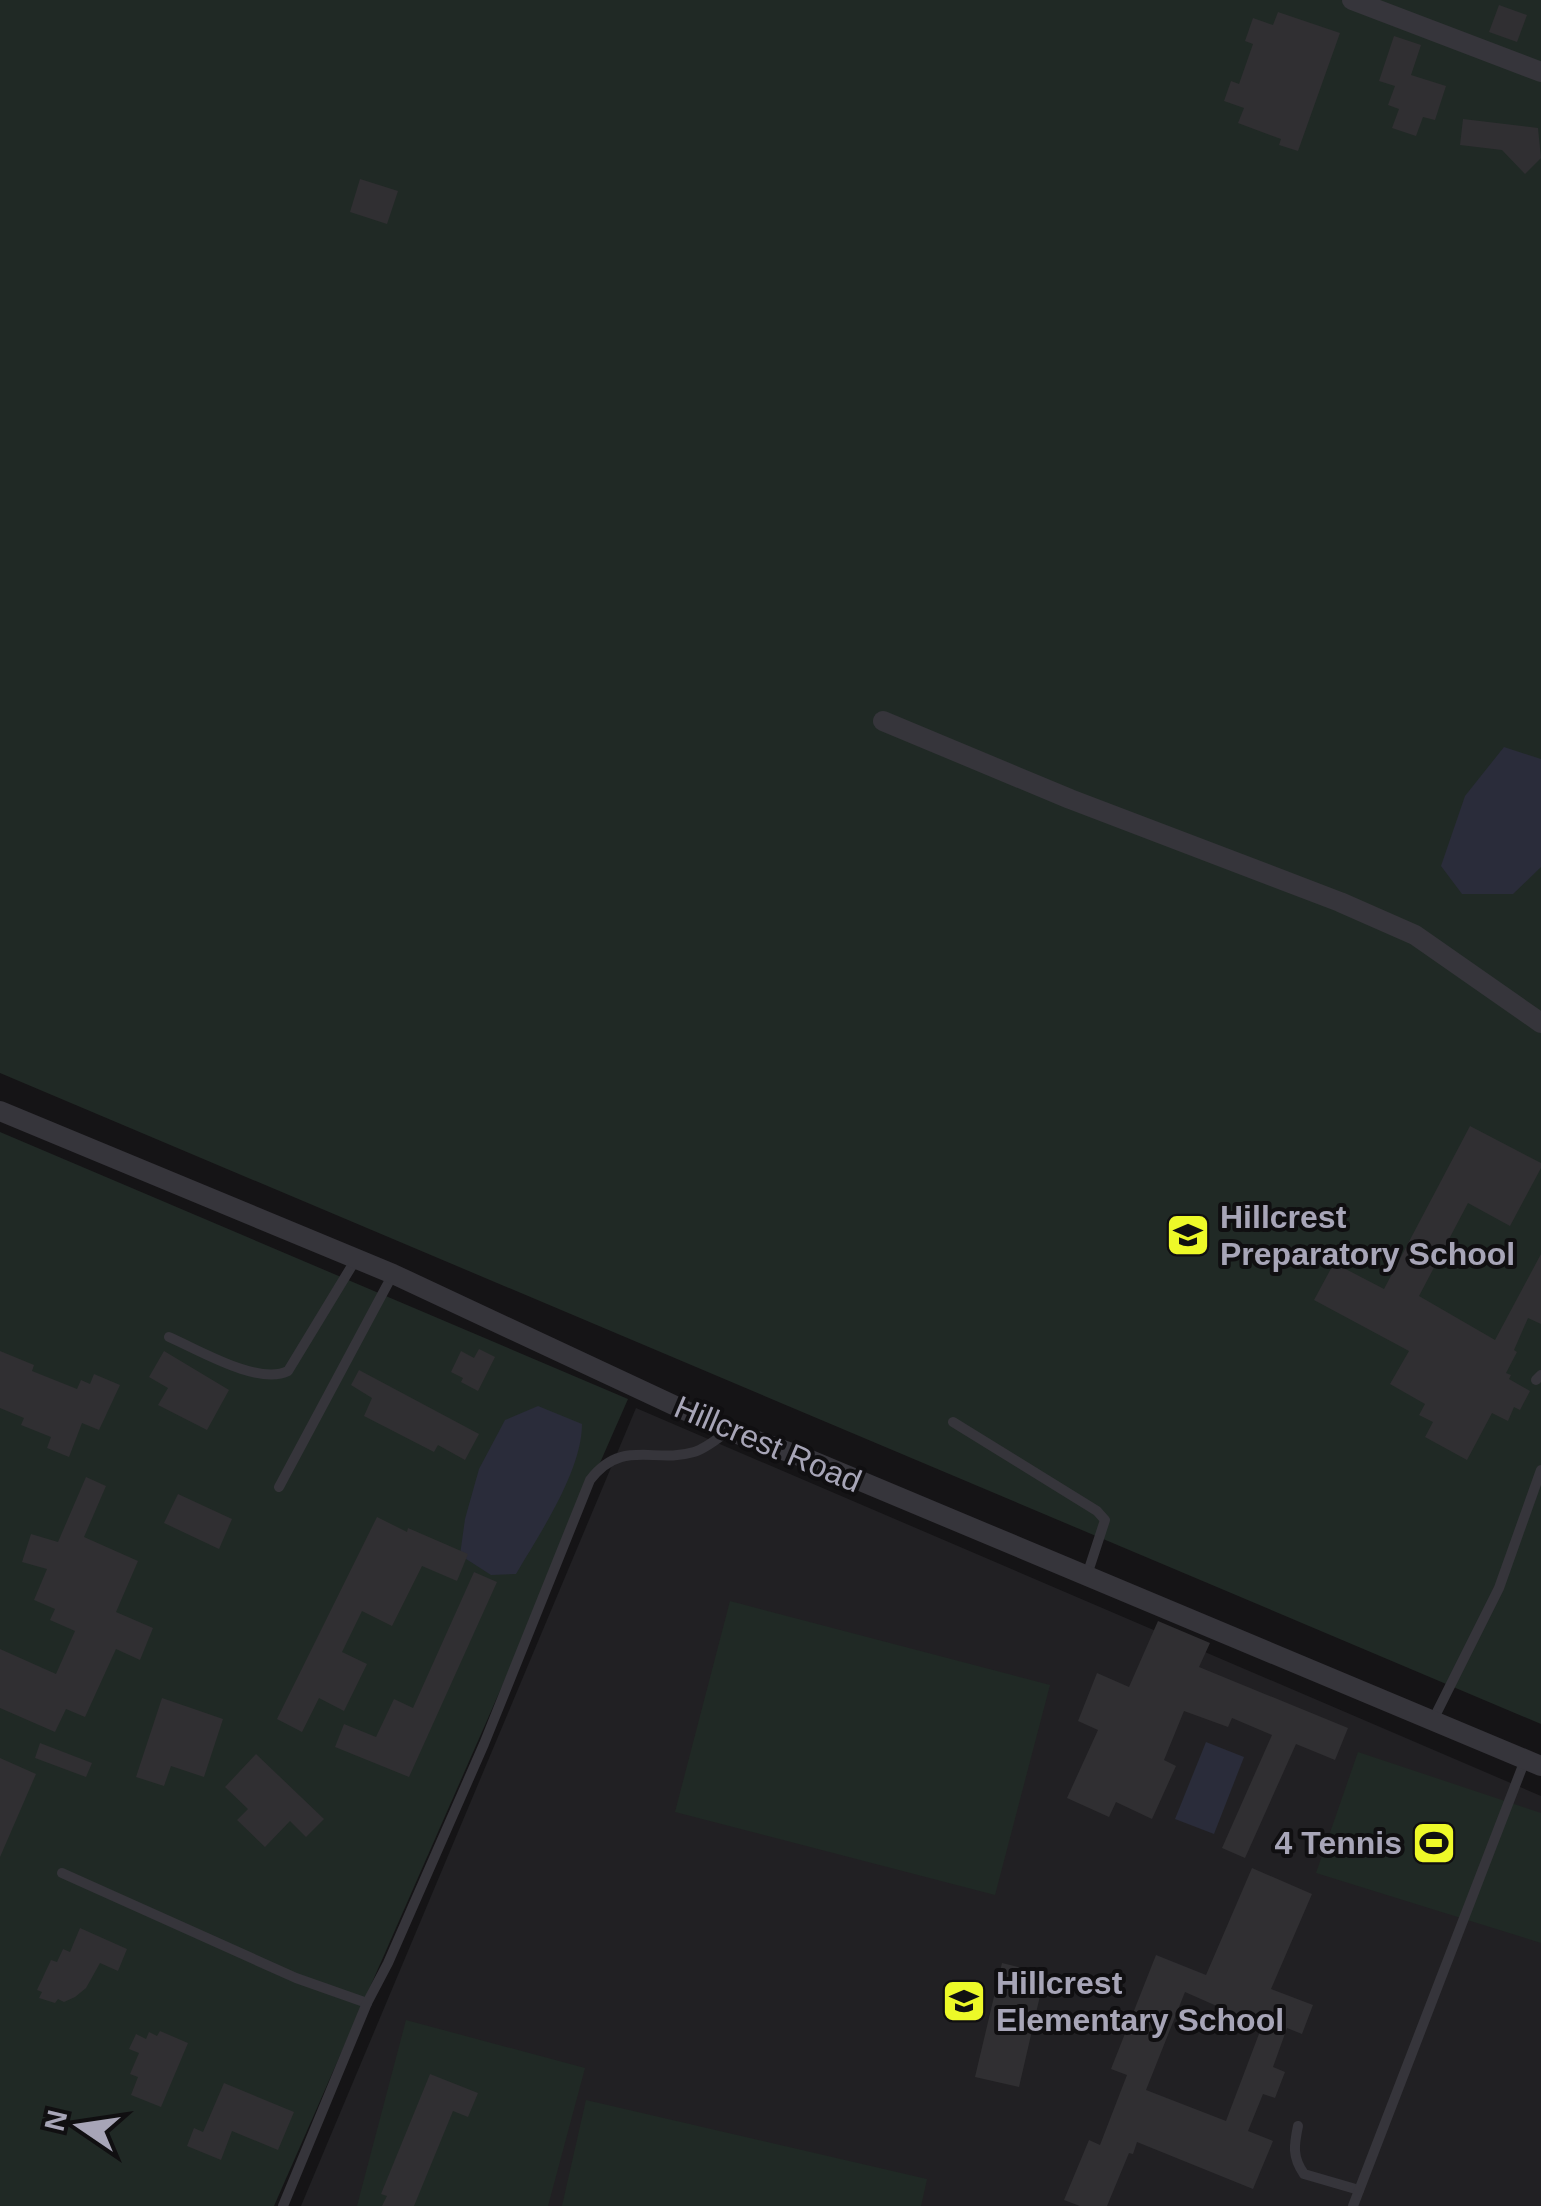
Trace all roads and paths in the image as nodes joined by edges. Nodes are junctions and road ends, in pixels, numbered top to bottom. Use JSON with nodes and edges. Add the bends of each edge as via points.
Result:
{"nodes":[{"id":1,"x":1352,"y":0,"type":"edge"},
{"id":2,"x":1541,"y":72,"type":"edge"},
{"id":3,"x":883,"y":720,"type":"dead end"},
{"id":4,"x":1541,"y":1023,"type":"edge"},
{"id":5,"x":0,"y":1111,"type":"edge"},
{"id":6,"x":356,"y":1259,"type":"junction"},
{"id":7,"x":393,"y":1274,"type":"junction"},
{"id":8,"x":169,"y":1336,"type":"dead end"},
{"id":9,"x":953,"y":1422,"type":"dead end"},
{"id":10,"x":729,"y":1431,"type":"junction"},
{"id":11,"x":1541,"y":1470,"type":"edge"},
{"id":12,"x":279,"y":1486,"type":"dead end"},
{"id":13,"x":1086,"y":1576,"type":"junction"},
{"id":14,"x":1433,"y":1721,"type":"junction"},
{"id":15,"x":1533,"y":1763,"type":"edge"},
{"id":16,"x":62,"y":1873,"type":"dead end"},
{"id":17,"x":366,"y":2003,"type":"junction"},
{"id":18,"x":1298,"y":2126,"type":"dead end"},
{"id":19,"x":1359,"y":2190,"type":"junction"},
{"id":20,"x":284,"y":2206,"type":"edge"},
{"id":21,"x":1353,"y":2206,"type":"edge"}],
"edges":[{"from":1,"to":2,"type":"street"},
{"from":3,"to":4,"type":"street","via":[[1414,935]]},
{"from":5,"to":6,"type":"street","name":"Hillcrest Road"},
{"from":6,"to":7,"type":"street","name":"Hillcrest Road"},
{"from":6,"to":8,"type":"lane","via":[[288,1371],[278,1376],[261,1376]]},
{"from":7,"to":10,"type":"street","name":"Hillcrest Road"},
{"from":7,"to":12,"type":"lane"},
{"from":9,"to":13,"type":"lane","via":[[1097,1510],[1105,1520]]},
{"from":10,"to":13,"type":"street","name":"Hillcrest Road"},
{"from":10,"to":17,"type":"lane","via":[[694,1452],[615,1458],[590,1480],[484,1744]]},
{"from":11,"to":14,"type":"lane","via":[[1499,1588]]},
{"from":13,"to":14,"type":"street","name":"Hillcrest Road"},
{"from":14,"to":15,"type":"street","name":"Hillcrest Road"},
{"from":15,"to":19,"type":"lane","via":[[1431,1987]]},
{"from":16,"to":17,"type":"lane"},
{"from":17,"to":20,"type":"lane"},
{"from":18,"to":19,"type":"lane","via":[[1294,2147],[1304,2174]]},
{"from":19,"to":21,"type":"lane"}]}
